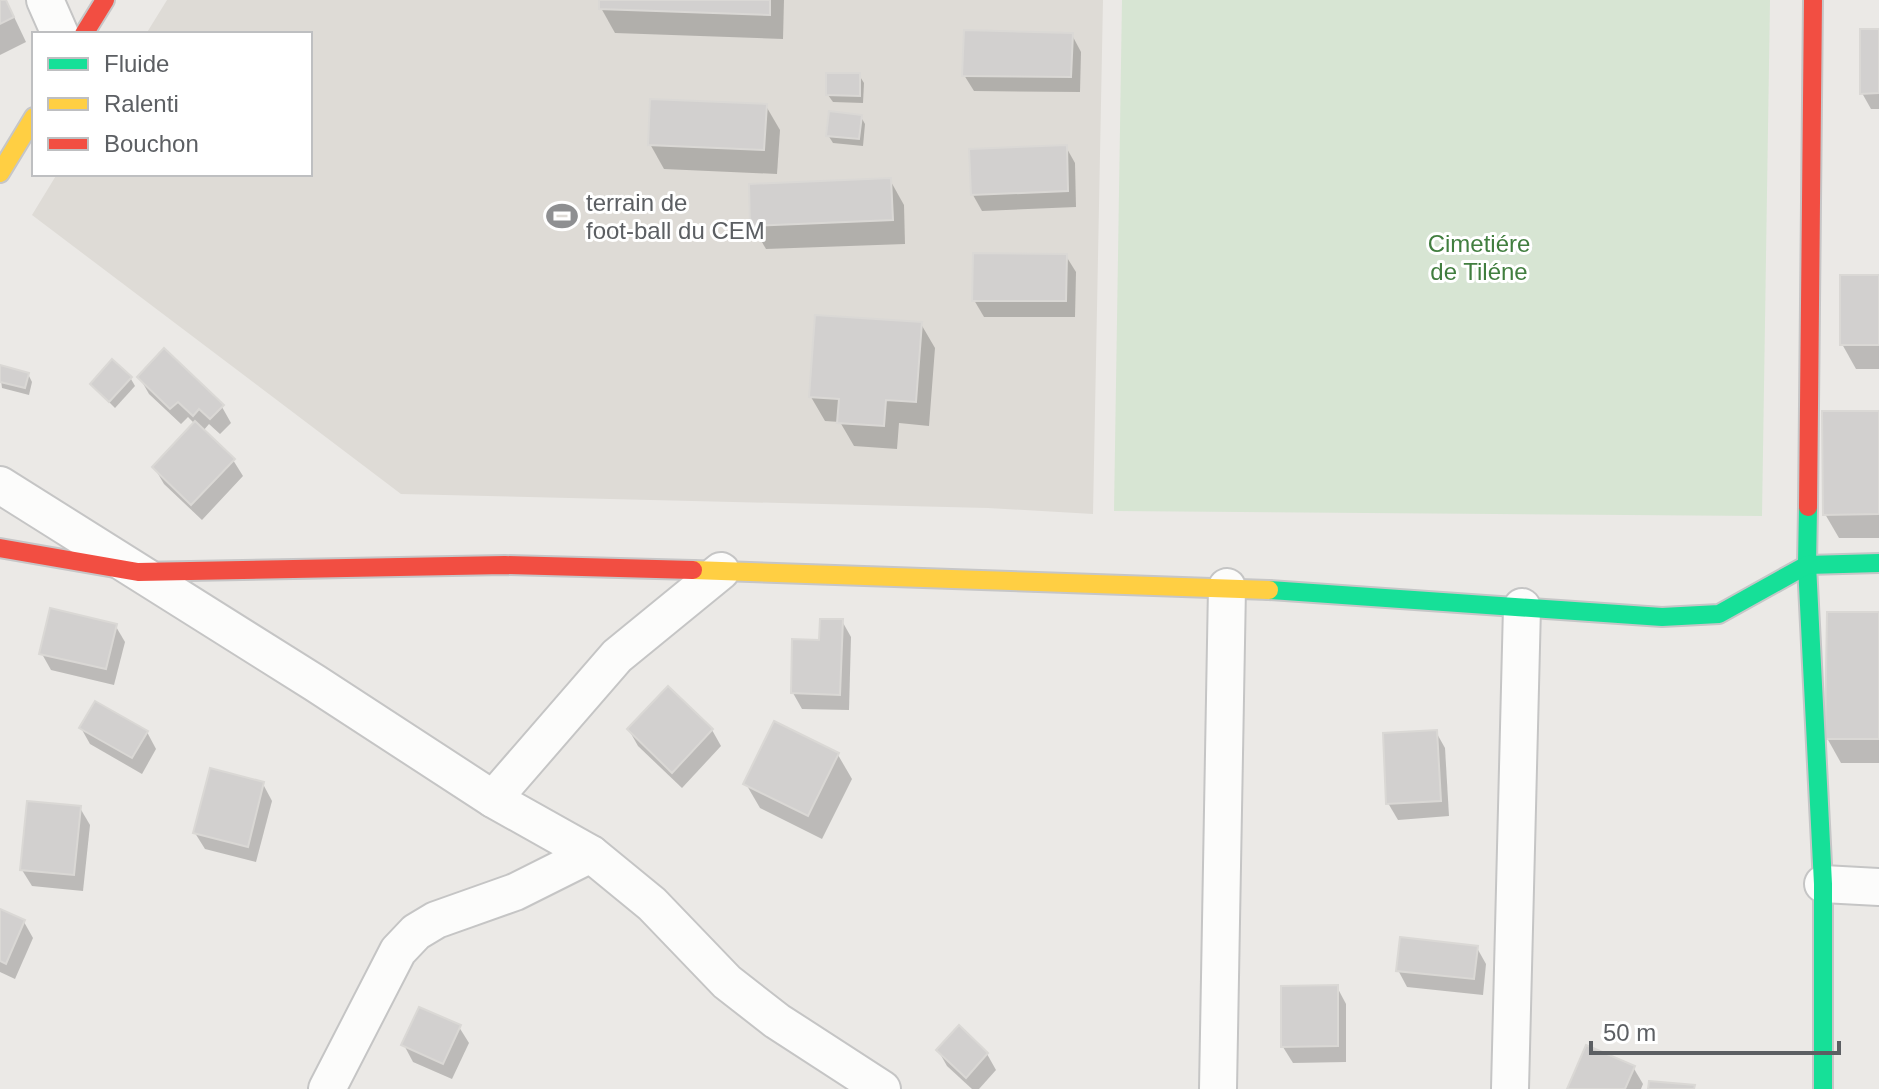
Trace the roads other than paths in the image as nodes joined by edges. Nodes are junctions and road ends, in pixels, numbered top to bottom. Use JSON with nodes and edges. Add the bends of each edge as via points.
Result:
{"nodes":[{"id":1,"x":45,"y":0,"type":"edge"},
{"id":2,"x":105,"y":0,"type":"edge"},
{"id":3,"x":1813,"y":0,"type":"edge"},
{"id":4,"x":59,"y":32,"type":"edge"},
{"id":5,"x":85,"y":32,"type":"edge"},
{"id":6,"x":32,"y":120,"type":"edge"},
{"id":7,"x":0,"y":173,"type":"edge"},
{"id":8,"x":0,"y":485,"type":"edge"},
{"id":9,"x":0,"y":548,"type":"edge"},
{"id":10,"x":1879,"y":563,"type":"edge"},
{"id":11,"x":1807,"y":565,"type":"junction"},
{"id":12,"x":721,"y":571,"type":"junction"},
{"id":13,"x":138,"y":572,"type":"junction"},
{"id":14,"x":1227,"y":587,"type":"junction"},
{"id":15,"x":1522,"y":607,"type":"junction"},
{"id":16,"x":493,"y":799,"type":"junction"},
{"id":17,"x":591,"y":854,"type":"junction"},
{"id":18,"x":1823,"y":884,"type":"junction"},
{"id":19,"x":1879,"y":887,"type":"edge"},
{"id":20,"x":327,"y":1089,"type":"edge"},
{"id":21,"x":882,"y":1089,"type":"edge"},
{"id":22,"x":1218,"y":1089,"type":"edge"},
{"id":23,"x":1510,"y":1089,"type":"edge"},
{"id":24,"x":1823,"y":1089,"type":"edge"}],
"edges":[{"from":1,"to":4,"type":"street"},
{"from":2,"to":5,"type":"street"},
{"from":3,"to":11,"type":"street"},
{"from":6,"to":7,"type":"street"},
{"from":8,"to":13,"type":"street"},
{"from":9,"to":13,"type":"street"},
{"from":10,"to":11,"type":"street"},
{"from":11,"to":15,"type":"street","via":[[1719,614],[1662,617]]},
{"from":11,"to":18,"type":"street"},
{"from":12,"to":13,"type":"street","via":[[505,565]]},
{"from":12,"to":14,"type":"street"},
{"from":12,"to":16,"type":"street","via":[[617,656]]},
{"from":13,"to":16,"type":"street"},
{"from":14,"to":15,"type":"street"},
{"from":14,"to":22,"type":"street"},
{"from":15,"to":23,"type":"street"},
{"from":16,"to":17,"type":"street"},
{"from":17,"to":20,"type":"street","via":[[416,932],[398,951]]},
{"from":17,"to":21,"type":"street","via":[[652,904],[727,982]]},
{"from":18,"to":19,"type":"street"},
{"from":18,"to":24,"type":"street"}]}
